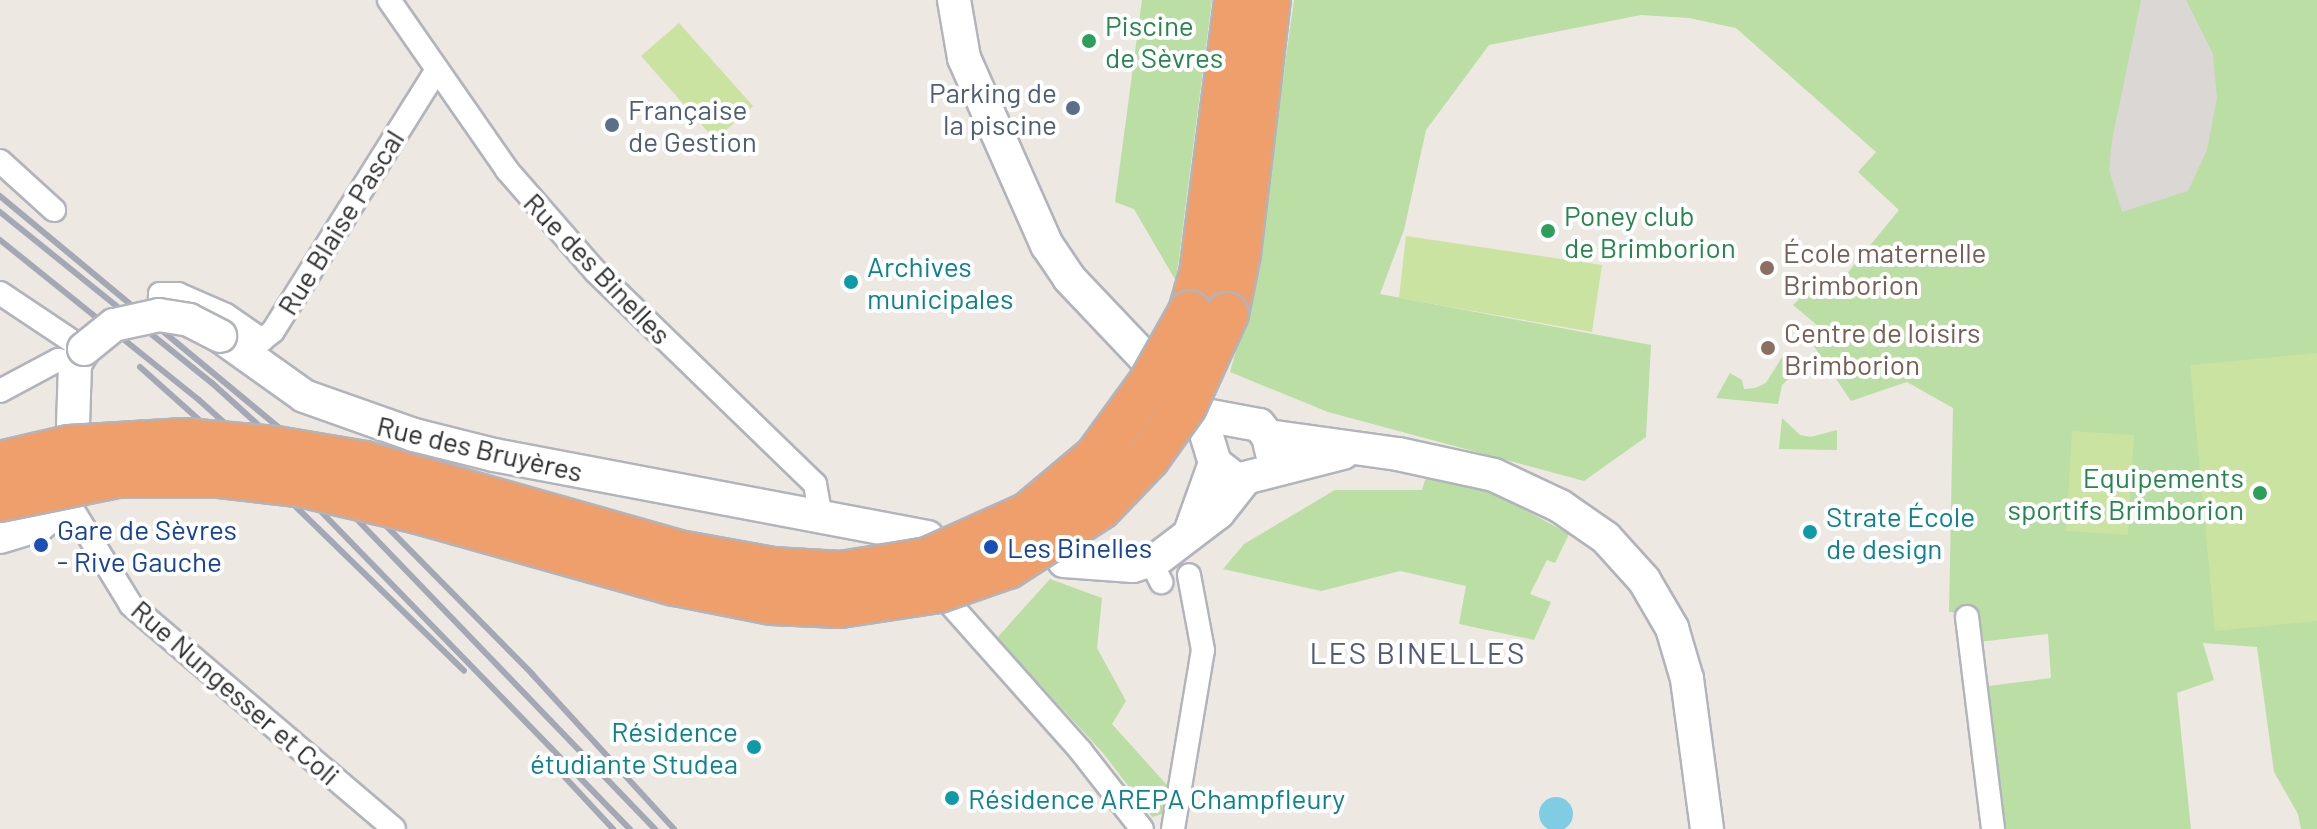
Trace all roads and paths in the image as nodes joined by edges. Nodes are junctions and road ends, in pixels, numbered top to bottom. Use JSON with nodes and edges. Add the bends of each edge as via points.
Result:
{"nodes":[{"id":1,"x":389,"y":0,"type":"edge"},
{"id":2,"x":954,"y":0,"type":"edge"},
{"id":3,"x":1236,"y":0,"type":"edge"},
{"id":4,"x":1269,"y":0,"type":"edge"},
{"id":5,"x":437,"y":70,"type":"junction"},
{"id":6,"x":0,"y":161,"type":"edge"},
{"id":7,"x":54,"y":210,"type":"dead end"},
{"id":8,"x":0,"y":293,"type":"edge"},
{"id":9,"x":1208,"y":313,"type":"junction"},
{"id":10,"x":159,"y":315,"type":"junction"},
{"id":11,"x":80,"y":357,"type":"junction"},
{"id":12,"x":1145,"y":358,"type":"dead end"},
{"id":13,"x":0,"y":391,"type":"edge"},
{"id":14,"x":73,"y":425,"type":"dead end"},
{"id":15,"x":1268,"y":436,"type":"junction"},
{"id":16,"x":1362,"y":450,"type":"junction"},
{"id":17,"x":1213,"y":454,"type":"junction"},
{"id":18,"x":0,"y":463,"type":"edge"},
{"id":19,"x":1253,"y":477,"type":"junction"},
{"id":20,"x":0,"y":500,"type":"edge"},
{"id":21,"x":68,"y":502,"type":"joint"},
{"id":22,"x":821,"y":518,"type":"junction"},
{"id":23,"x":882,"y":529,"type":"junction"},
{"id":24,"x":1191,"y":530,"type":"junction"},
{"id":25,"x":0,"y":537,"type":"edge"},
{"id":26,"x":927,"y":537,"type":"dead end"},
{"id":27,"x":1064,"y":561,"type":"dead end"},
{"id":28,"x":1189,"y":575,"type":"dead end"},
{"id":29,"x":1967,"y":617,"type":"dead end"},
{"id":30,"x":394,"y":829,"type":"edge"},
{"id":31,"x":1142,"y":829,"type":"edge"},
{"id":32,"x":1173,"y":829,"type":"edge"},
{"id":33,"x":1707,"y":829,"type":"edge"},
{"id":34,"x":1993,"y":829,"type":"edge"}],
"edges":[{"from":1,"to":5,"type":"street","name":"Rue des Binelles"},
{"from":2,"to":12,"type":"main road","via":[[964,58],[1047,245],[1069,278]]},
{"from":3,"to":9,"type":"highway","via":[[1201,274]]},
{"from":4,"to":9,"type":"highway","via":[[1239,254]]},
{"from":5,"to":10,"type":"street","name":"Rue Blaise Pascal","via":[[273,331],[262,340],[226,315],[178,294],[160,294]]},
{"from":5,"to":22,"type":"street","name":"Rue des Binelles","via":[[507,170],[595,271],[815,484]]},
{"from":6,"to":7,"type":"street"},
{"from":8,"to":11,"type":"street"},
{"from":9,"to":18,"type":"highway","bridge":true,"via":[[1096,457],[1028,514],[928,559],[841,573],[773,569],[684,553],[365,463],[276,448],[185,440],[69,447]]},
{"from":9,"to":20,"type":"highway","bridge":true,"via":[[1185,406],[1148,458],[1100,508],[1008,567],[939,591],[840,606],[772,603],[675,584],[304,486],[218,476],[117,476]]},
{"from":10,"to":11,"type":"main road","name":"Rue des Bruyères","bridge":true,"via":[[114,325]]},
{"from":10,"to":22,"type":"main road","name":"Rue des Bruyères","bridge":true,"via":[[189,320],[220,336],[304,396],[342,414],[494,455]]},
{"from":11,"to":13,"type":"street","name":"Rue des Bruyères","via":[[58,360]]},
{"from":11,"to":14,"type":"main road"},
{"from":15,"to":16,"type":"main road"},
{"from":15,"to":17,"type":"main road","via":[[1259,425],[1200,414]]},
{"from":15,"to":19,"type":"main road","via":[[1270,460]]},
{"from":16,"to":19,"type":"main road"},
{"from":16,"to":33,"type":"main road","via":[[1494,475],[1560,506],[1606,538],[1644,580],[1672,628],[1687,679]]},
{"from":17,"to":19,"type":"main road","via":[[1224,474]]},
{"from":17,"to":24,"type":"main road"},
{"from":19,"to":24,"type":"main road","via":[[1218,513]]},
{"from":21,"to":25,"type":"main road","via":[[39,525]]},
{"from":21,"to":30,"type":"street","name":"Rue Nungesser et Coli","via":[[131,605]]},
{"from":22,"to":23,"type":"main road","name":"Rue des Bruyères"},
{"from":23,"to":26,"type":"main road","name":"Rue des Bruyères"},
{"from":23,"to":31,"type":"street","via":[[1025,686]]},
{"from":24,"to":27,"type":"main road","via":[[1155,571]]},
{"from":28,"to":32,"type":"street","via":[[1203,650]]},
{"from":29,"to":34,"type":"street"}]}
